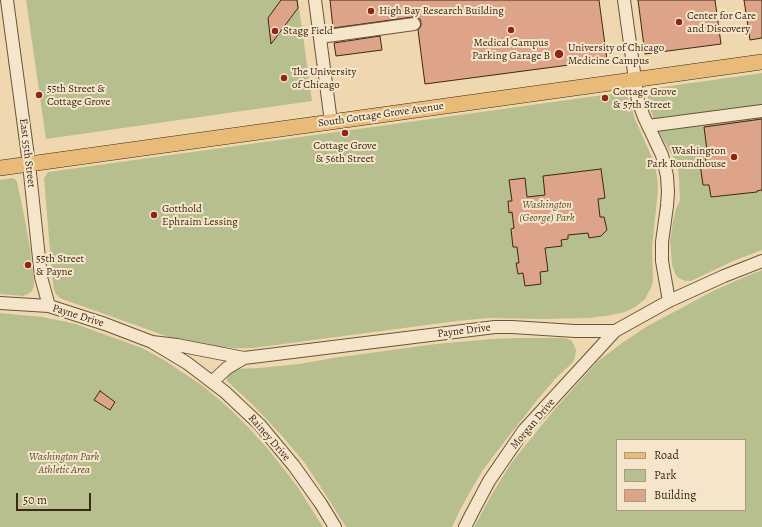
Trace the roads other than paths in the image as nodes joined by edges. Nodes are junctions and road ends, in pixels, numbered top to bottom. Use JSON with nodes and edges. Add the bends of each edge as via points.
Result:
{"nodes":[{"id":1,"x":7,"y":0,"type":"edge"},
{"id":2,"x":315,"y":0,"type":"edge"},
{"id":3,"x":624,"y":0,"type":"edge"},
{"id":4,"x":414,"y":24,"type":"dead end"},
{"id":5,"x":320,"y":37,"type":"junction"},
{"id":6,"x":762,"y":62,"type":"edge"},
{"id":7,"x":635,"y":80,"type":"junction"},
{"id":8,"x":762,"y":111,"type":"edge"},
{"id":9,"x":331,"y":122,"type":"junction"},
{"id":10,"x":648,"y":126,"type":"junction"},
{"id":11,"x":29,"y":164,"type":"junction"},
{"id":12,"x":0,"y":168,"type":"edge"},
{"id":13,"x":762,"y":260,"type":"edge"},
{"id":14,"x":669,"y":301,"type":"junction"},
{"id":15,"x":0,"y":303,"type":"edge"},
{"id":16,"x":49,"y":306,"type":"junction"},
{"id":17,"x":615,"y":331,"type":"junction"},
{"id":18,"x":152,"y":342,"type":"junction"},
{"id":19,"x":244,"y":358,"type":"junction"},
{"id":20,"x":187,"y":363,"type":"joint"},
{"id":21,"x":212,"y":382,"type":"junction"},
{"id":22,"x":335,"y":527,"type":"edge"},
{"id":23,"x":466,"y":527,"type":"edge"}],
"edges":[{"from":1,"to":11,"type":"street","name":"East 55th Street"},
{"from":2,"to":5,"type":"street"},
{"from":3,"to":7,"type":"street"},
{"from":4,"to":5,"type":"street"},
{"from":5,"to":9,"type":"street"},
{"from":6,"to":7,"type":"main road","name":"South Cottage Grove Avenue"},
{"from":7,"to":9,"type":"main road","name":"South Cottage Grove Avenue"},
{"from":7,"to":10,"type":"street","via":[[638,101]]},
{"from":8,"to":10,"type":"street"},
{"from":9,"to":11,"type":"main road","name":"South Cottage Grove Avenue"},
{"from":10,"to":14,"type":"street","via":[[662,155],[667,176],[662,261]]},
{"from":11,"to":12,"type":"main road","name":"South Cottage Grove Avenue"},
{"from":11,"to":16,"type":"street","name":"East 55th Street","via":[[41,277]]},
{"from":13,"to":14,"type":"street","name":"Payne Drive"},
{"from":14,"to":17,"type":"street","name":"Payne Drive"},
{"from":15,"to":16,"type":"street","name":"Payne Drive"},
{"from":16,"to":18,"type":"street","name":"Payne Drive"},
{"from":17,"to":19,"type":"street","name":"Payne Drive","via":[[495,327]]},
{"from":17,"to":23,"type":"street","name":"Morgan Drive","via":[[524,430],[489,481]]},
{"from":18,"to":19,"type":"street","name":"Payne Drive"},
{"from":18,"to":20,"type":"street","name":"Payne Drive"},
{"from":19,"to":21,"type":"street","via":[[227,368]]},
{"from":20,"to":21,"type":"street","name":"Rainey Drive"},
{"from":21,"to":22,"type":"street","name":"Rainey Drive","via":[[260,425],[294,466]]}]}
